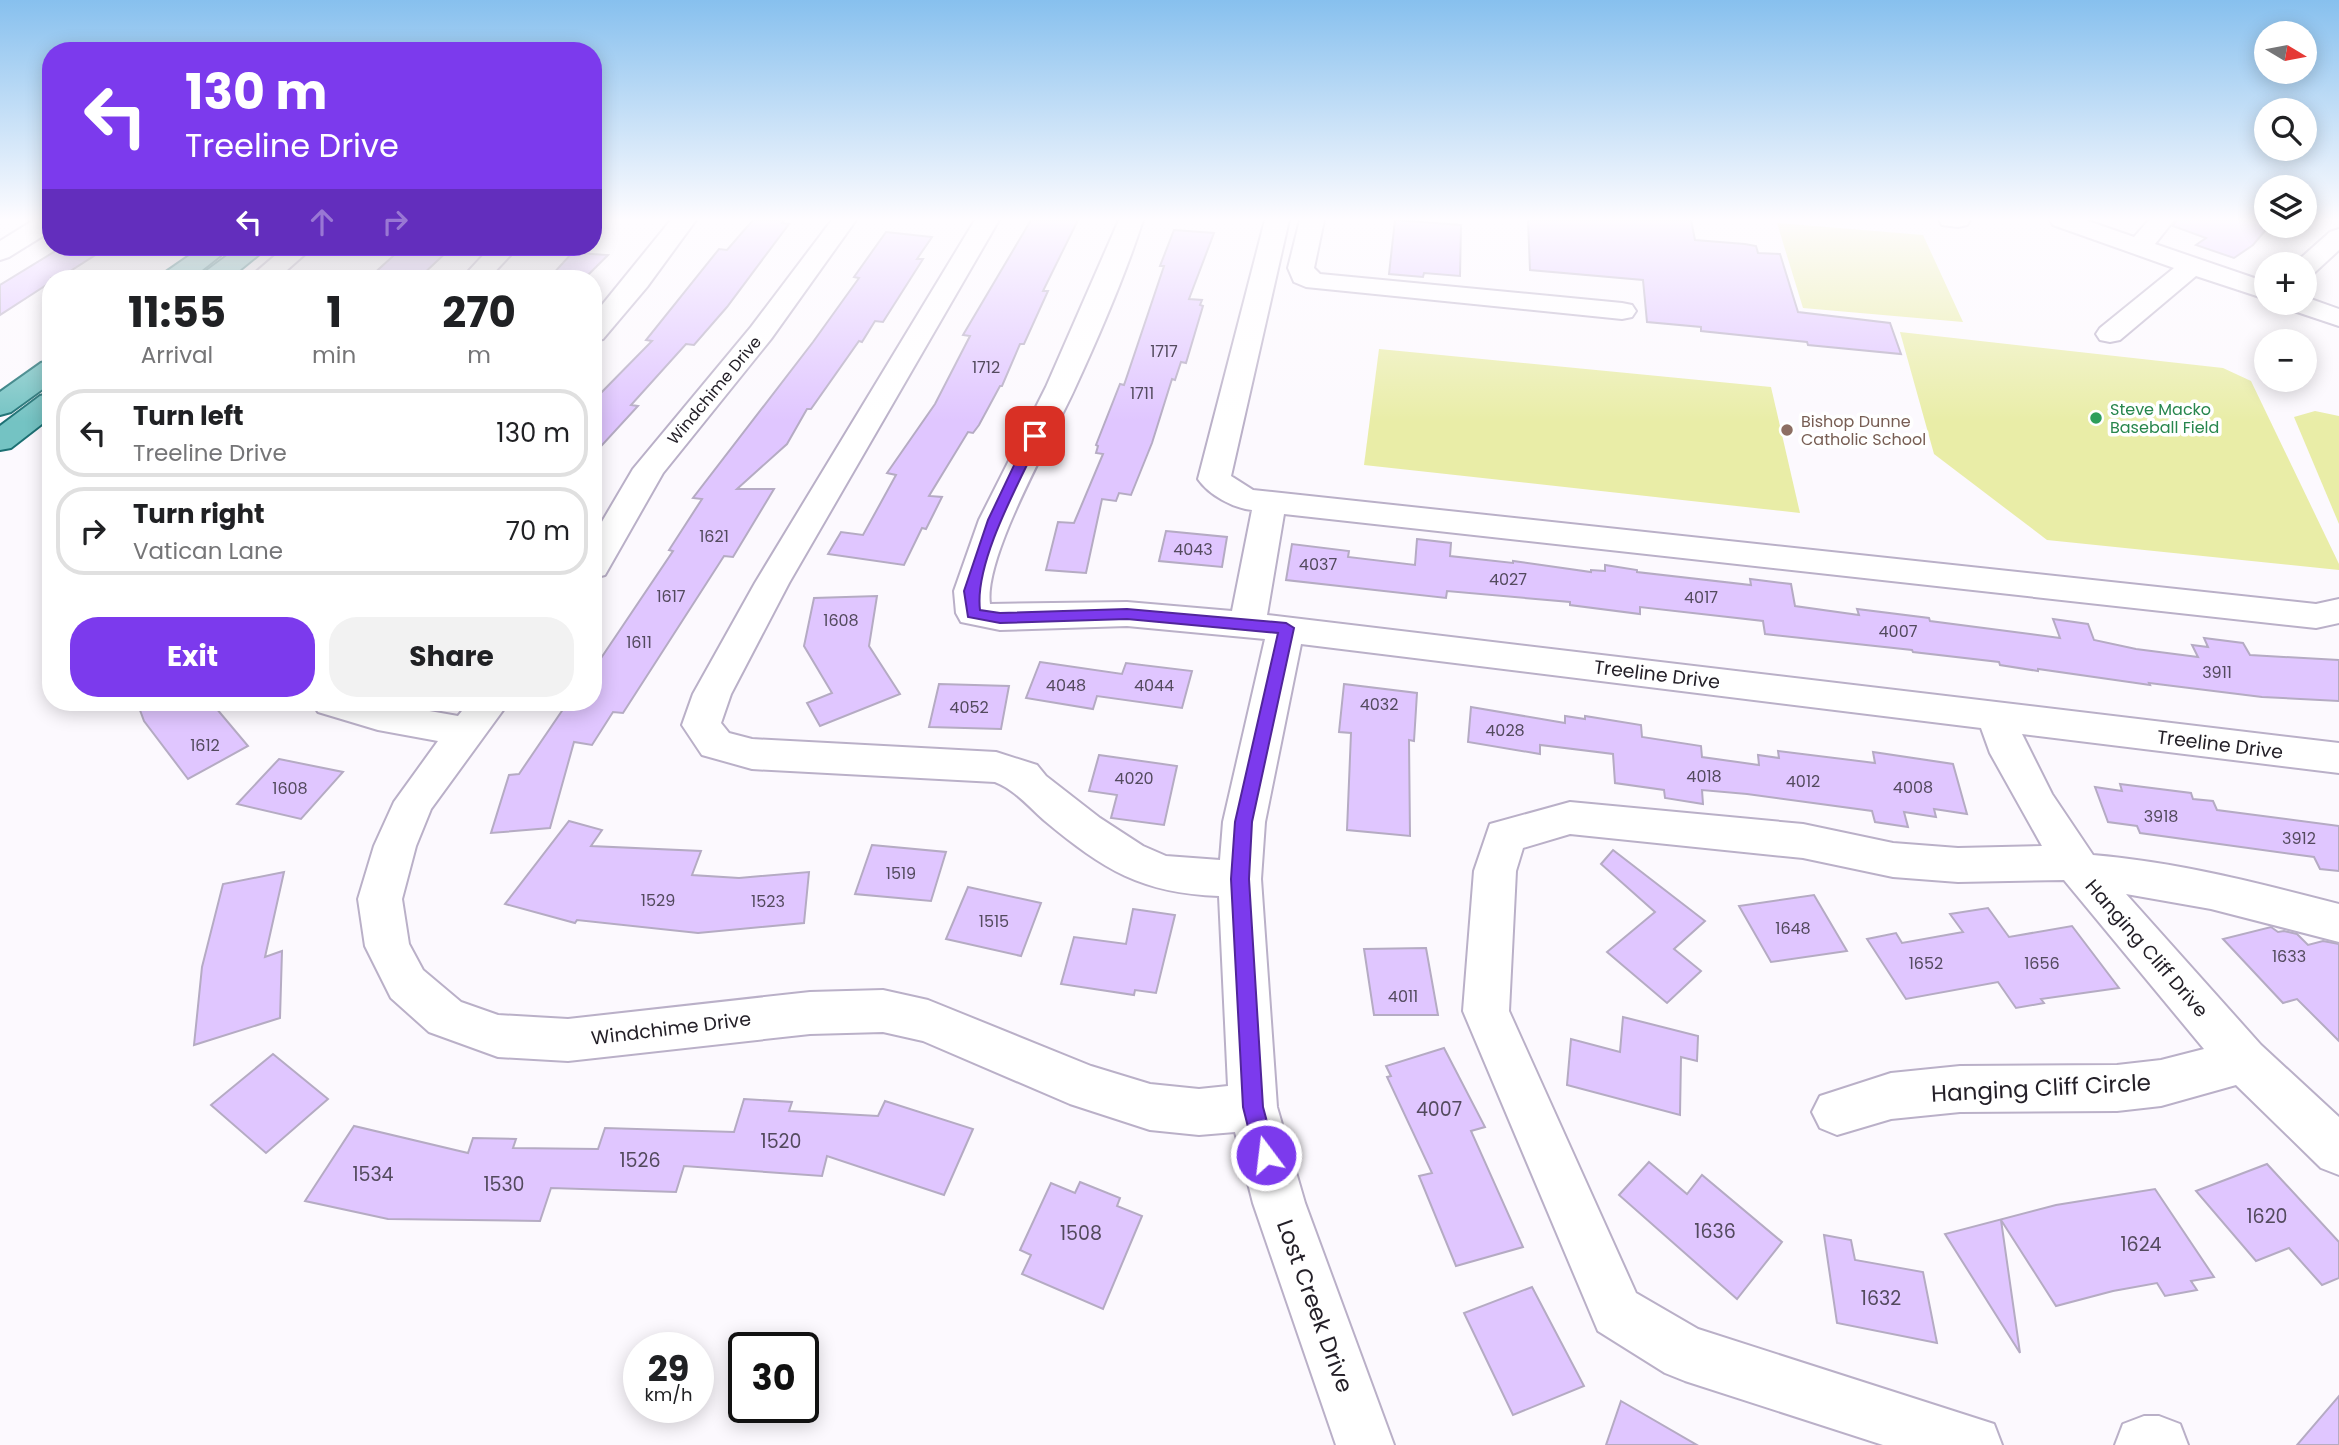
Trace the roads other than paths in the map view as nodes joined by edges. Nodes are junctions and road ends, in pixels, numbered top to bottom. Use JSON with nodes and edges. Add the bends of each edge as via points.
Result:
{"nodes":[{"id":1,"x":632,"y":287,"type":"edge"},
{"id":2,"x":794,"y":287,"type":"edge"},
{"id":3,"x":947,"y":287,"type":"edge"},
{"id":4,"x":1103,"y":287,"type":"edge"},
{"id":5,"x":1261,"y":287,"type":"edge"},
{"id":6,"x":1381,"y":287,"type":"edge"},
{"id":7,"x":2166,"y":287,"type":"edge"},
{"id":8,"x":2317,"y":309,"type":"edge"},
{"id":9,"x":1622,"y":311,"type":"dead end"},
{"id":10,"x":2339,"y":317,"type":"edge"},
{"id":11,"x":602,"y":323,"type":"edge"},
{"id":12,"x":2110,"y":334,"type":"dead end"},
{"id":13,"x":42,"y":380,"type":"edge"},
{"id":14,"x":42,"y":405,"type":"edge"},
{"id":15,"x":13,"y":414,"type":"edge"},
{"id":16,"x":0,"y":441,"type":"edge"},
{"id":17,"x":0,"y":448,"type":"edge"},
{"id":18,"x":1270,"y":502,"type":"junction"},
{"id":19,"x":602,"y":551,"type":"edge"},
{"id":20,"x":2339,"y":611,"type":"edge"},
{"id":21,"x":1267,"y":626,"type":"junction"},
{"id":22,"x":361,"y":711,"type":"edge"},
{"id":23,"x":1995,"y":716,"type":"junction"},
{"id":24,"x":479,"y":717,"type":"edge"},
{"id":25,"x":2339,"y":758,"type":"edge"},
{"id":26,"x":2078,"y":867,"type":"junction"},
{"id":27,"x":1240,"y":879,"type":"junction"},
{"id":28,"x":2339,"y":923,"type":"edge"},
{"id":29,"x":2244,"y":1061,"type":"junction"},
{"id":30,"x":1253,"y":1107,"type":"junction"},
{"id":31,"x":1837,"y":1112,"type":"dead end"},
{"id":32,"x":2339,"y":1151,"type":"edge"},
{"id":33,"x":1365,"y":1445,"type":"edge"},
{"id":34,"x":1973,"y":1445,"type":"edge"},
{"id":35,"x":2144,"y":1445,"type":"edge"},
{"id":36,"x":2160,"y":1445,"type":"edge"}],
"edges":[{"from":1,"to":11,"type":"street"},
{"from":2,"to":19,"type":"street","name":"Windchime Drive","via":[[649,469]]},
{"from":3,"to":27,"type":"street","via":[[772,583],[712,694],[701,725],[716,745],[752,754],[996,767],[1023,776],[1111,849],[1145,867]]},
{"from":4,"to":21,"type":"street","name":"Treeline Drive","via":[[1061,387],[995,520],[971,591],[974,613],[1000,618],[1127,614]]},
{"from":5,"to":18,"type":"street","via":[[1214,479],[1245,499]]},
{"from":6,"to":9,"type":"street"},
{"from":7,"to":12,"type":"street"},
{"from":8,"to":10,"type":"street"},
{"from":13,"to":15,"type":"main road"},
{"from":14,"to":15,"type":"main road"},
{"from":15,"to":16,"type":"main road"},
{"from":15,"to":17,"type":"main road"},
{"from":18,"to":20,"type":"street","via":[[2316,616]]},
{"from":18,"to":21,"type":"street","name":"Lost Creek Drive"},
{"from":21,"to":23,"type":"street","name":"Treeline Drive"},
{"from":21,"to":27,"type":"street","name":"Lost Creek Drive"},
{"from":22,"to":24,"type":"street","via":[[378,716]]},
{"from":23,"to":25,"type":"street","name":"Treeline Drive"},
{"from":23,"to":26,"type":"street","name":"Hanging Cliff Drive","via":[[2032,795]]},
{"from":24,"to":30,"type":"street","name":"Windchime Drive","via":[[414,802],[380,899],[387,946],[402,975],[445,1017],[498,1036],[568,1040],[810,1013],[883,1012],[951,1029],[1087,1088],[1150,1107],[1199,1112]]},
{"from":26,"to":28,"type":"street","via":[[2234,895]]},
{"from":26,"to":29,"type":"street","name":"Hanging Cliff Drive"},
{"from":26,"to":34,"type":"street","via":[[1893,860],[1803,841],[1570,818],[1505,836],[1495,871],[1486,1011],[1617,1311],[1685,1353]]},
{"from":27,"to":30,"type":"street","name":"Lost Creek Drive"},
{"from":29,"to":31,"type":"street","name":"Hanging Cliff Circle","via":[[2161,1083],[2118,1088],[1960,1089],[1891,1096]]},
{"from":29,"to":32,"type":"street","name":"Hanging Cliff Drive"},
{"from":30,"to":33,"type":"street","name":"Lost Creek Drive","via":[[1279,1203]]},
{"from":35,"to":36,"type":"street"}]}
